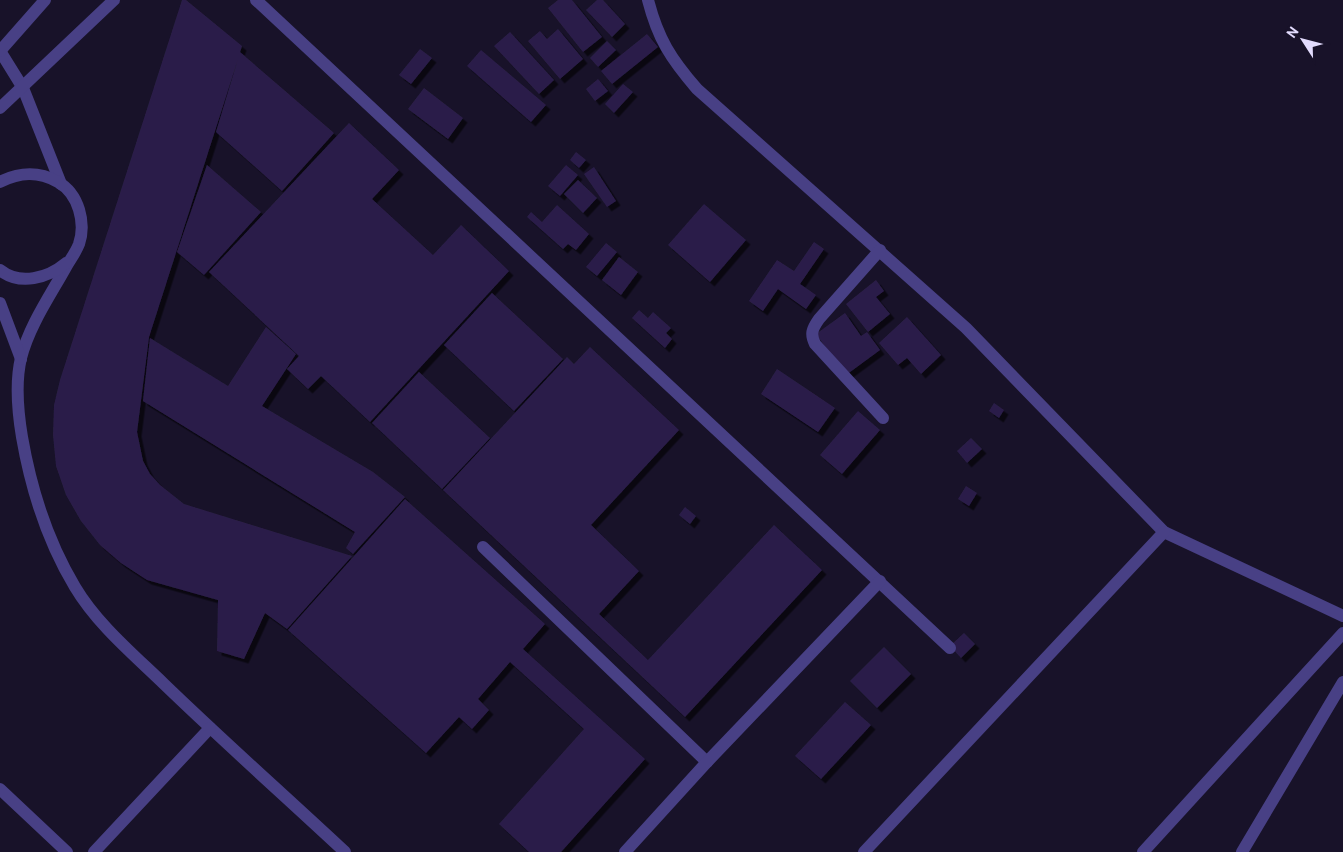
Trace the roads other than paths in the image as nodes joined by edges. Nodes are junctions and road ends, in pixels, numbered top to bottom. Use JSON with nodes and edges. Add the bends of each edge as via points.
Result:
{"nodes":[{"id":1,"x":114,"y":0,"type":"edge"},
{"id":2,"x":256,"y":0,"type":"edge"},
{"id":3,"x":648,"y":0,"type":"edge"},
{"id":4,"x":41,"y":1,"type":"edge"},
{"id":5,"x":0,"y":51,"type":"edge"},
{"id":6,"x":23,"y":88,"type":"junction"},
{"id":7,"x":0,"y":108,"type":"edge"},
{"id":8,"x":0,"y":182,"type":"edge"},
{"id":9,"x":61,"y":184,"type":"junction"},
{"id":10,"x":880,"y":250,"type":"junction"},
{"id":11,"x":70,"y":260,"type":"junction"},
{"id":12,"x":0,"y":270,"type":"edge"},
{"id":13,"x":0,"y":302,"type":"edge"},
{"id":14,"x":21,"y":359,"type":"junction"},
{"id":15,"x":883,"y":418,"type":"dead end"},
{"id":16,"x":1164,"y":532,"type":"junction"},
{"id":17,"x":483,"y":547,"type":"dead end"},
{"id":18,"x":880,"y":581,"type":"junction"},
{"id":19,"x":1343,"y":616,"type":"edge"},
{"id":20,"x":1343,"y":633,"type":"edge"},
{"id":21,"x":950,"y":648,"type":"dead end"},
{"id":22,"x":1343,"y":682,"type":"edge"},
{"id":23,"x":210,"y":728,"type":"junction"},
{"id":24,"x":707,"y":762,"type":"junction"},
{"id":25,"x":0,"y":789,"type":"edge"},
{"id":26,"x":66,"y":852,"type":"edge"},
{"id":27,"x":94,"y":852,"type":"edge"},
{"id":28,"x":346,"y":852,"type":"edge"},
{"id":29,"x":625,"y":852,"type":"edge"},
{"id":30,"x":864,"y":852,"type":"edge"},
{"id":31,"x":1143,"y":852,"type":"edge"},
{"id":32,"x":1242,"y":852,"type":"edge"}],
"edges":[{"from":1,"to":6,"type":"street"},
{"from":2,"to":18,"type":"street"},
{"from":3,"to":10,"type":"street","via":[[662,44],[697,89]]},
{"from":4,"to":5,"type":"street"},
{"from":5,"to":6,"type":"street"},
{"from":6,"to":7,"type":"street"},
{"from":6,"to":9,"type":"street"},
{"from":8,"to":9,"type":"street","via":[[30,173],[46,176]]},
{"from":9,"to":11,"type":"street","via":[[73,196],[82,228],[79,245]]},
{"from":10,"to":15,"type":"street","via":[[819,319],[811,336]]},
{"from":10,"to":16,"type":"street","via":[[966,328]]},
{"from":11,"to":12,"type":"street","via":[[57,271],[40,278],[22,278]]},
{"from":11,"to":14,"type":"street","via":[[37,318]]},
{"from":13,"to":14,"type":"street"},
{"from":14,"to":23,"type":"street","via":[[18,381],[22,436],[31,477],[42,516],[75,588],[123,644]]},
{"from":16,"to":19,"type":"street"},
{"from":16,"to":30,"type":"street"},
{"from":17,"to":24,"type":"street"},
{"from":18,"to":21,"type":"street"},
{"from":18,"to":24,"type":"street"},
{"from":20,"to":31,"type":"street"},
{"from":22,"to":32,"type":"street"},
{"from":23,"to":27,"type":"street"},
{"from":23,"to":28,"type":"street"},
{"from":24,"to":29,"type":"street"},
{"from":25,"to":26,"type":"street"}]}
